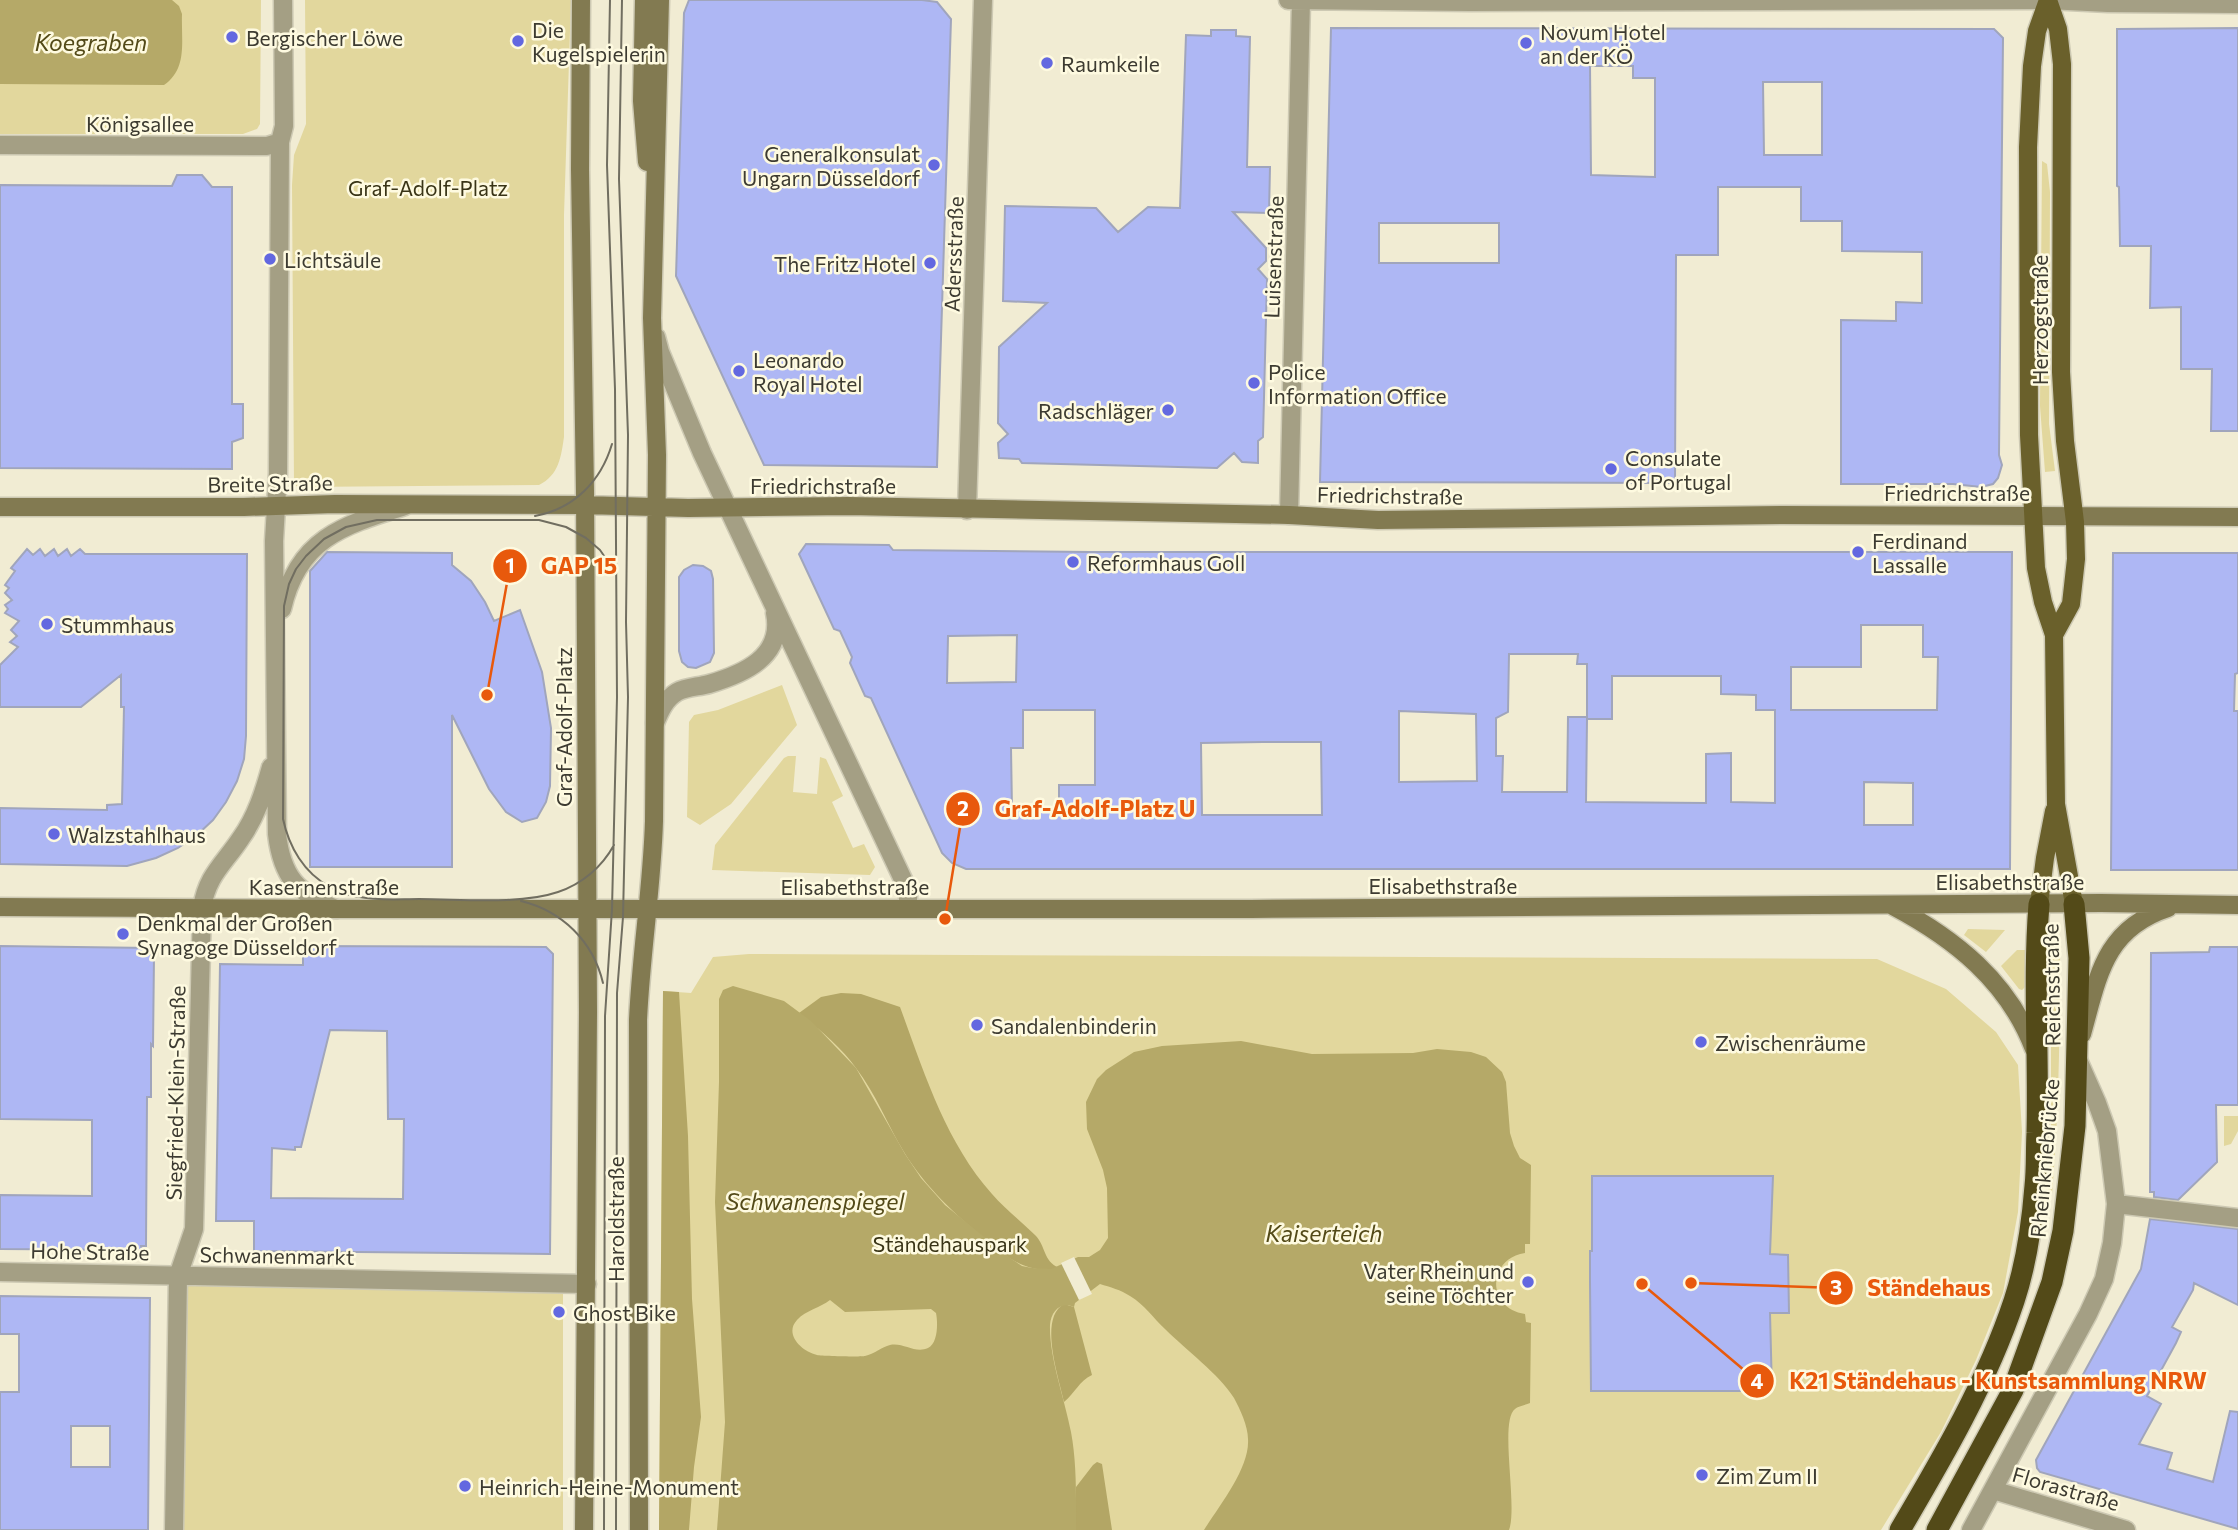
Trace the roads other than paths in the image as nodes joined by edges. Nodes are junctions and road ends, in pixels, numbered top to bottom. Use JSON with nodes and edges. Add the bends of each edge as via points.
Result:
{"nodes":[{"id":1,"x":283,"y":0,"type":"edge"},
{"id":2,"x":581,"y":0,"type":"edge"},
{"id":3,"x":644,"y":0,"type":"edge"},
{"id":4,"x":660,"y":0,"type":"edge"},
{"id":5,"x":983,"y":0,"type":"edge"},
{"id":6,"x":1288,"y":0,"type":"edge"},
{"id":7,"x":1301,"y":0,"type":"edge"},
{"id":8,"x":2048,"y":0,"type":"edge"},
{"id":9,"x":2238,"y":4,"type":"edge"},
{"id":10,"x":280,"y":142,"type":"junction"},
{"id":11,"x":0,"y":145,"type":"edge"},
{"id":12,"x":654,"y":200,"type":"junction"},
{"id":13,"x":652,"y":318,"type":"junction"},
{"id":14,"x":407,"y":505,"type":"junction"},
{"id":15,"x":585,"y":505,"type":"junction"},
{"id":16,"x":276,"y":506,"type":"junction"},
{"id":17,"x":542,"y":506,"type":"joint"},
{"id":18,"x":0,"y":507,"type":"edge"},
{"id":19,"x":656,"y":508,"type":"junction"},
{"id":20,"x":727,"y":508,"type":"junction"},
{"id":21,"x":967,"y":510,"type":"junction"},
{"id":22,"x":1289,"y":515,"type":"junction"},
{"id":23,"x":2034,"y":515,"type":"junction"},
{"id":24,"x":2074,"y":515,"type":"junction"},
{"id":25,"x":2238,"y":517,"type":"edge"},
{"id":26,"x":775,"y":609,"type":"junction"},
{"id":27,"x":2053,"y":635,"type":"junction"},
{"id":28,"x":276,"y":636,"type":"junction"},
{"id":29,"x":655,"y":723,"type":"junction"},
{"id":30,"x":276,"y":733,"type":"junction"},
{"id":31,"x":2056,"y":804,"type":"junction"},
{"id":32,"x":2039,"y":904,"type":"junction"},
{"id":33,"x":2074,"y":904,"type":"junction"},
{"id":34,"x":2188,"y":904,"type":"junction"},
{"id":35,"x":1890,"y":905,"type":"junction"},
{"id":36,"x":2238,"y":905,"type":"edge"},
{"id":37,"x":0,"y":907,"type":"edge"},
{"id":38,"x":202,"y":908,"type":"junction"},
{"id":39,"x":648,"y":908,"type":"junction"},
{"id":40,"x":908,"y":908,"type":"junction"},
{"id":41,"x":336,"y":909,"type":"junction"},
{"id":42,"x":586,"y":909,"type":"junction"},
{"id":43,"x":2077,"y":1054,"type":"junction"},
{"id":44,"x":2038,"y":1062,"type":"junction"},
{"id":45,"x":2116,"y":1204,"type":"junction"},
{"id":46,"x":2238,"y":1218,"type":"edge"},
{"id":47,"x":0,"y":1272,"type":"edge"},
{"id":48,"x":178,"y":1276,"type":"junction"},
{"id":49,"x":587,"y":1284,"type":"junction"},
{"id":50,"x":1993,"y":1490,"type":"junction"},
{"id":51,"x":174,"y":1530,"type":"edge"},
{"id":52,"x":584,"y":1530,"type":"edge"},
{"id":53,"x":639,"y":1530,"type":"edge"},
{"id":54,"x":1900,"y":1530,"type":"edge"},
{"id":55,"x":1937,"y":1530,"type":"edge"},
{"id":56,"x":1971,"y":1530,"type":"edge"},
{"id":57,"x":2126,"y":1530,"type":"edge"}],
"edges":[{"from":1,"to":10,"type":"street","via":[[284,126]]},
{"from":2,"to":15,"type":"main road","name":"Graf-Adolf-Platz"},
{"from":3,"to":12,"type":"main road","via":[[643,127]]},
{"from":4,"to":12,"type":"main road"},
{"from":5,"to":21,"type":"street","name":"Adersstraße"},
{"from":6,"to":7,"type":"street"},
{"from":7,"to":8,"type":"street"},
{"from":7,"to":22,"type":"street","name":"Luisenstraße"},
{"from":8,"to":9,"type":"street"},
{"from":8,"to":23,"type":"main road","name":"Herzogstraße","via":[[2032,66],[2028,147],[2027,382]]},
{"from":8,"to":24,"type":"main road","name":"Herzogstraße","via":[[2058,29],[2062,64],[2061,372]]},
{"from":10,"to":11,"type":"street","name":"Königsallee","via":[[267,146]]},
{"from":10,"to":16,"type":"street"},
{"from":12,"to":13,"type":"main road"},
{"from":13,"to":19,"type":"main road"},
{"from":13,"to":20,"type":"street","via":[[660,352]]},
{"from":14,"to":16,"type":"main road","name":"Breite Straße"},
{"from":14,"to":17,"type":"main road","name":"Breite Straße"},
{"from":14,"to":28,"type":"street","via":[[342,528],[311,551],[289,586]]},
{"from":15,"to":17,"type":"main road","name":"Friedrichstraße"},
{"from":15,"to":19,"type":"main road","name":"Friedrichstraße"},
{"from":15,"to":42,"type":"main road","name":"Graf-Adolf-Platz"},
{"from":16,"to":18,"type":"main road","name":"Breite Straße"},
{"from":16,"to":28,"type":"street"},
{"from":19,"to":20,"type":"main road","name":"Friedrichstraße"},
{"from":19,"to":29,"type":"main road"},
{"from":20,"to":21,"type":"main road","name":"Friedrichstraße"},
{"from":20,"to":26,"type":"street"},
{"from":21,"to":22,"type":"main road","name":"Friedrichstraße"},
{"from":22,"to":23,"type":"main road","name":"Friedrichstraße","via":[[1378,520]]},
{"from":23,"to":24,"type":"main road","name":"Friedrichstraße"},
{"from":23,"to":27,"type":"main road","name":"Herzogstraße","via":[[2039,585]]},
{"from":24,"to":25,"type":"main road","name":"Friedrichstraße"},
{"from":24,"to":27,"type":"main road","name":"Herzogstraße","via":[[2073,594]]},
{"from":26,"to":29,"type":"street","via":[[775,635],[760,660],[736,675],[677,692],[664,704]]},
{"from":26,"to":40,"type":"street","via":[[908,890]]},
{"from":27,"to":31,"type":"main road","name":"Herzogstraße"},
{"from":28,"to":30,"type":"street"},
{"from":29,"to":39,"type":"main road"},
{"from":30,"to":38,"type":"street","name":"Siegfried-Klein-Straße","via":[[270,773],[255,814],[210,879]]},
{"from":30,"to":41,"type":"street","via":[[281,858],[298,888]]},
{"from":31,"to":32,"type":"main road","name":"Herzogstraße"},
{"from":31,"to":33,"type":"main road","name":"Herzogstraße"},
{"from":32,"to":33,"type":"main road","name":"Elisabethstraße"},
{"from":32,"to":35,"type":"main road","name":"Elisabethstraße"},
{"from":32,"to":44,"type":"highway","name":"Reichsstraße"},
{"from":33,"to":34,"type":"main road","name":"Elisabethstraße"},
{"from":33,"to":43,"type":"highway","name":"Reichsstraße","via":[[2079,940]]},
{"from":34,"to":36,"type":"main road","name":"Elisabethstraße"},
{"from":34,"to":43,"type":"main road","via":[[2147,917],[2113,946]]},
{"from":35,"to":40,"type":"main road","name":"Elisabethstraße"},
{"from":35,"to":44,"type":"main road","via":[[1931,927],[1981,966],[2024,1024]]},
{"from":37,"to":38,"type":"main road","name":"Kasernenstraße"},
{"from":38,"to":41,"type":"main road","name":"Kasernenstraße"},
{"from":38,"to":48,"type":"street","name":"Siegfried-Klein-Straße","via":[[194,1229]]},
{"from":39,"to":40,"type":"main road","name":"Elisabethstraße"},
{"from":39,"to":42,"type":"main road","name":"Kasernenstraße"},
{"from":39,"to":53,"type":"main road","name":"Haroldstraße","via":[[638,1020]]},
{"from":41,"to":42,"type":"main road","name":"Kasernenstraße"},
{"from":42,"to":49,"type":"main road","name":"Haroldstraße"},
{"from":43,"to":45,"type":"street","name":"Reichsstraße","via":[[2107,1131]]},
{"from":43,"to":55,"type":"highway","name":"Rheinkniebrücke","via":[[2070,1185],[2052,1282],[2013,1390]]},
{"from":44,"to":54,"type":"highway","name":"Reichsstraße","via":[[2035,1184],[2014,1300],[1976,1390]]},
{"from":45,"to":46,"type":"street"},
{"from":45,"to":50,"type":"street","name":"Reichsstraße","via":[[2104,1279]]},
{"from":47,"to":48,"type":"street","name":"Hohe Straße"},
{"from":48,"to":49,"type":"street","name":"Schwanenmarkt"},
{"from":48,"to":51,"type":"street","name":"Schwanenmarkt"},
{"from":49,"to":52,"type":"main road","name":"Haroldstraße"},
{"from":50,"to":56,"type":"street","name":"Reichsstraße"},
{"from":50,"to":57,"type":"street","name":"Florastraße"}]}
